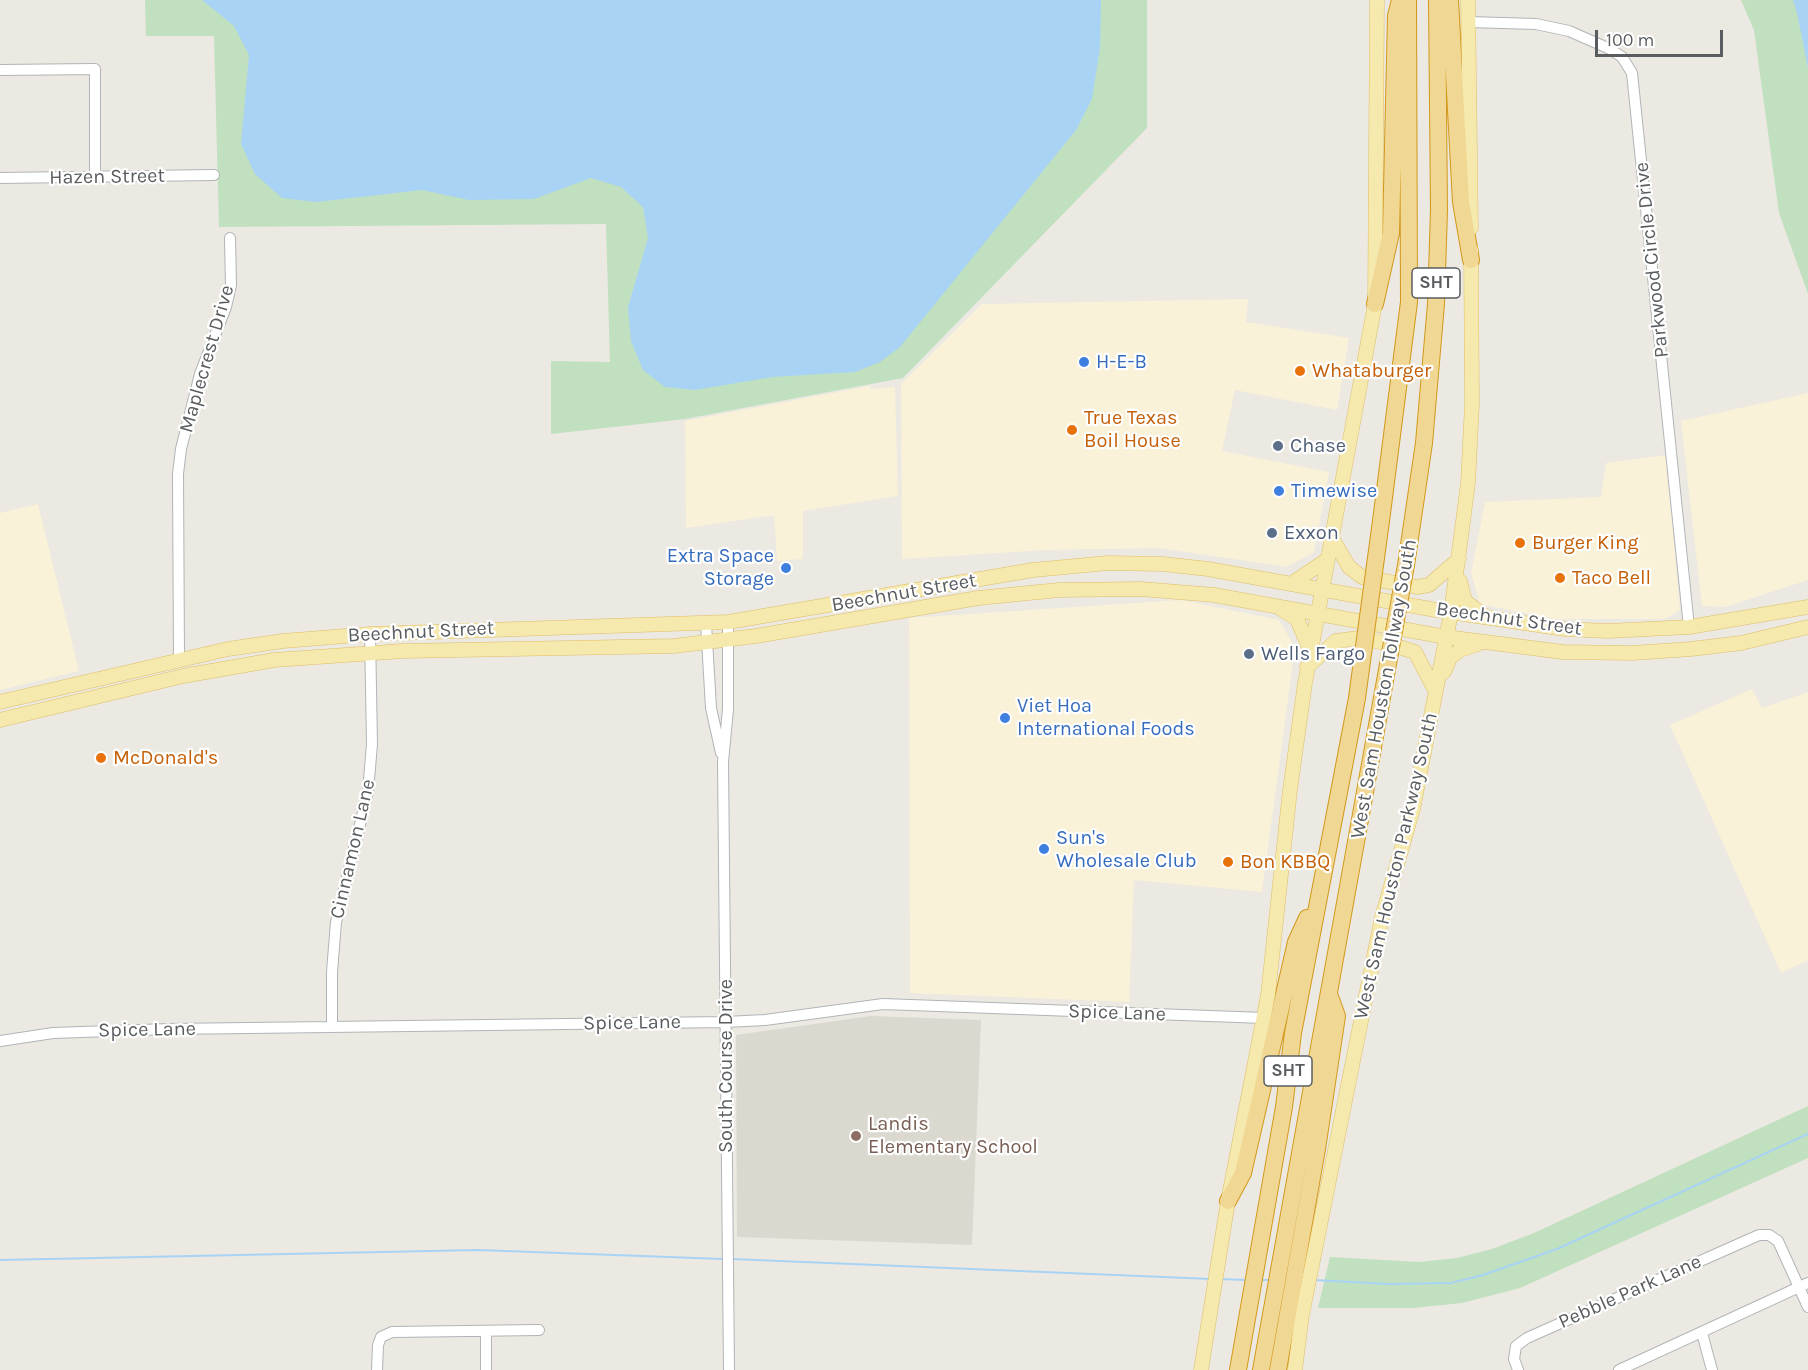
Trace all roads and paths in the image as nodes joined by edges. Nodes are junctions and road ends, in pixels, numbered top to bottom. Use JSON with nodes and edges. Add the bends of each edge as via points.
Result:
{"nodes":[{"id":1,"x":1377,"y":0,"type":"edge"},
{"id":2,"x":1400,"y":0,"type":"edge"},
{"id":3,"x":1408,"y":0,"type":"edge"},
{"id":4,"x":1437,"y":0,"type":"edge"},
{"id":5,"x":1450,"y":0,"type":"edge"},
{"id":6,"x":1468,"y":0,"type":"edge"},
{"id":7,"x":1468,"y":22,"type":"junction"},
{"id":8,"x":0,"y":70,"type":"edge"},
{"id":9,"x":214,"y":175,"type":"dead end"},
{"id":10,"x":95,"y":177,"type":"junction"},
{"id":11,"x":0,"y":178,"type":"edge"},
{"id":12,"x":230,"y":238,"type":"dead end"},
{"id":13,"x":1471,"y":260,"type":"junction"},
{"id":14,"x":1374,"y":304,"type":"junction"},
{"id":15,"x":1332,"y":538,"type":"junction"},
{"id":16,"x":1328,"y":559,"type":"junction"},
{"id":17,"x":1459,"y":564,"type":"junction"},
{"id":18,"x":1057,"y":567,"type":"junction"},
{"id":19,"x":1291,"y":584,"type":"junction"},
{"id":20,"x":1059,"y":590,"type":"junction"},
{"id":21,"x":1323,"y":590,"type":"junction"},
{"id":22,"x":910,"y":591,"type":"junction"},
{"id":23,"x":1271,"y":604,"type":"junction"},
{"id":24,"x":1808,"y":607,"type":"edge"},
{"id":25,"x":915,"y":608,"type":"junction"},
{"id":26,"x":1318,"y":613,"type":"junction"},
{"id":27,"x":1452,"y":613,"type":"junction"},
{"id":28,"x":1487,"y":618,"type":"junction"},
{"id":29,"x":728,"y":622,"type":"junction"},
{"id":30,"x":706,"y":623,"type":"junction"},
{"id":31,"x":1689,"y":627,"type":"junction"},
{"id":32,"x":1808,"y":627,"type":"edge"},
{"id":33,"x":515,"y":628,"type":"junction"},
{"id":34,"x":1565,"y":629,"type":"junction"},
{"id":35,"x":370,"y":634,"type":"junction"},
{"id":36,"x":1446,"y":637,"type":"junction"},
{"id":37,"x":729,"y":640,"type":"junction"},
{"id":38,"x":706,"y":643,"type":"junction"},
{"id":39,"x":1488,"y":643,"type":"junction"},
{"id":40,"x":514,"y":647,"type":"junction"},
{"id":41,"x":1691,"y":649,"type":"junction"},
{"id":42,"x":1311,"y":651,"type":"junction"},
{"id":43,"x":370,"y":652,"type":"junction"},
{"id":44,"x":1563,"y":652,"type":"junction"},
{"id":45,"x":180,"y":659,"type":"junction"},
{"id":46,"x":1307,"y":667,"type":"junction"},
{"id":47,"x":84,"y":682,"type":"junction"},
{"id":48,"x":151,"y":683,"type":"junction"},
{"id":49,"x":1435,"y":690,"type":"junction"},
{"id":50,"x":88,"y":699,"type":"junction"},
{"id":51,"x":0,"y":702,"type":"edge"},
{"id":52,"x":0,"y":720,"type":"edge"},
{"id":53,"x":723,"y":762,"type":"junction"},
{"id":54,"x":1317,"y":895,"type":"junction"},
{"id":55,"x":1329,"y":994,"type":"junction"},
{"id":56,"x":1264,"y":1018,"type":"junction"},
{"id":57,"x":726,"y":1022,"type":"junction"},
{"id":58,"x":332,"y":1027,"type":"junction"},
{"id":59,"x":0,"y":1041,"type":"edge"},
{"id":60,"x":1228,"y":1201,"type":"junction"},
{"id":61,"x":1308,"y":1247,"type":"junction"},
{"id":62,"x":1804,"y":1286,"type":"edge"},
{"id":63,"x":1808,"y":1307,"type":"edge"},
{"id":64,"x":539,"y":1330,"type":"dead end"},
{"id":65,"x":486,"y":1331,"type":"junction"},
{"id":66,"x":1702,"y":1333,"type":"junction"},
{"id":67,"x":377,"y":1370,"type":"edge"},
{"id":68,"x":486,"y":1370,"type":"edge"},
{"id":69,"x":729,"y":1370,"type":"edge"},
{"id":70,"x":1201,"y":1370,"type":"edge"},
{"id":71,"x":1238,"y":1370,"type":"edge"},
{"id":72,"x":1261,"y":1370,"type":"edge"},
{"id":73,"x":1278,"y":1370,"type":"edge"},
{"id":74,"x":1295,"y":1370,"type":"edge"},
{"id":75,"x":1518,"y":1370,"type":"edge"},
{"id":76,"x":1619,"y":1370,"type":"edge"},
{"id":77,"x":1712,"y":1370,"type":"edge"}],
"edges":[{"from":1,"to":14,"type":"main road"},
{"from":2,"to":14,"type":"highway","via":[[1396,16],[1391,234]]},
{"from":3,"to":54,"type":"highway","name":"West Sam Houston Tollway South","number":"SHT","bridge":true,"via":[[1409,302],[1357,698]]},
{"from":4,"to":55,"type":"highway","name":"West Sam Houston Tollway South","number":"SHT","bridge":true,"via":[[1436,296],[1424,443]]},
{"from":5,"to":13,"type":"highway","via":[[1461,202]]},
{"from":6,"to":7,"type":"main road","name":"West Sam Houston Parkway South"},
{"from":7,"to":13,"type":"main road","name":"West Sam Houston Parkway South"},
{"from":7,"to":31,"type":"street","name":"Parkwood Circle Drive","via":[[1536,24],[1569,31],[1610,49],[1622,57],[1632,73]]},
{"from":8,"to":10,"type":"street","via":[[95,69]]},
{"from":9,"to":10,"type":"street","name":"Hazen Street"},
{"from":10,"to":11,"type":"street","name":"Hazen Street"},
{"from":12,"to":45,"type":"street","name":"Maplecrest Drive","via":[[231,285],[226,308],[200,374],[177,474]]},
{"from":13,"to":17,"type":"main road","name":"West Sam Houston Parkway South","via":[[1472,404]]},
{"from":14,"to":15,"type":"main road"},
{"from":15,"to":16,"type":"main road"},
{"from":15,"to":17,"type":"main road","via":[[1349,567],[1362,577],[1417,587],[1429,585]]},
{"from":16,"to":19,"type":"main road"},
{"from":16,"to":21,"type":"main road"},
{"from":17,"to":27,"type":"main road","name":"West Sam Houston Parkway South"},
{"from":17,"to":28,"type":"main road","via":[[1465,601]]},
{"from":18,"to":19,"type":"main road","name":"Beechnut Street","via":[[1163,564]]},
{"from":18,"to":20,"type":"main road"},
{"from":18,"to":22,"type":"main road","name":"Beechnut Street"},
{"from":19,"to":21,"type":"main road","name":"Beechnut Street"},
{"from":20,"to":23,"type":"main road","name":"Beechnut Street","via":[[1172,590]]},
{"from":20,"to":25,"type":"main road","name":"Beechnut Street"},
{"from":21,"to":26,"type":"main road"},
{"from":21,"to":27,"type":"main road","name":"Beechnut Street"},
{"from":22,"to":25,"type":"main road"},
{"from":22,"to":29,"type":"main road","name":"Beechnut Street"},
{"from":23,"to":26,"type":"main road","name":"Beechnut Street"},
{"from":23,"to":42,"type":"main road","via":[[1297,619]]},
{"from":24,"to":31,"type":"main road","name":"Beechnut Street"},
{"from":25,"to":37,"type":"main road","name":"Beechnut Street"},
{"from":26,"to":36,"type":"main road","name":"Beechnut Street"},
{"from":26,"to":42,"type":"main road"},
{"from":27,"to":28,"type":"main road","name":"Beechnut Street"},
{"from":27,"to":36,"type":"main road","name":"West Sam Houston Parkway South"},
{"from":28,"to":34,"type":"main road","name":"Beechnut Street"},
{"from":29,"to":30,"type":"main road","name":"Beechnut Street"},
{"from":29,"to":37,"type":"street","name":"South Course Drive"},
{"from":30,"to":33,"type":"main road","name":"Beechnut Street"},
{"from":30,"to":38,"type":"street","name":"South Course Drive"},
{"from":31,"to":34,"type":"main road","name":"Beechnut Street"},
{"from":31,"to":41,"type":"main road"},
{"from":32,"to":41,"type":"main road","name":"Beechnut Street","via":[[1741,643]]},
{"from":33,"to":35,"type":"main road","name":"Beechnut Street"},
{"from":33,"to":40,"type":"main road"},
{"from":34,"to":44,"type":"main road"},
{"from":35,"to":43,"type":"street","name":"Cinnamon Lane"},
{"from":35,"to":45,"type":"main road","name":"Beechnut Street","via":[[272,643]]},
{"from":36,"to":39,"type":"main road","name":"Beechnut Street"},
{"from":36,"to":49,"type":"main road","name":"West Sam Houston Parkway South"},
{"from":37,"to":38,"type":"main road","name":"Beechnut Street"},
{"from":37,"to":53,"type":"street","name":"South Course Drive"},
{"from":38,"to":40,"type":"main road","name":"Beechnut Street"},
{"from":38,"to":53,"type":"street","name":"South Course Drive","via":[[711,708]]},
{"from":39,"to":44,"type":"main road","name":"Beechnut Street"},
{"from":39,"to":49,"type":"main road","via":[[1464,648],[1450,658]]},
{"from":40,"to":43,"type":"main road","name":"Beechnut Street"},
{"from":41,"to":44,"type":"main road","name":"Beechnut Street"},
{"from":42,"to":46,"type":"main road"},
{"from":43,"to":48,"type":"main road","name":"Beechnut Street","via":[[274,660]]},
{"from":43,"to":58,"type":"street","name":"Cinnamon Lane","via":[[372,744],[368,792],[336,922]]},
{"from":45,"to":47,"type":"main road","name":"Beechnut Street"},
{"from":45,"to":48,"type":"main road","via":[[177,669],[154,675]]},
{"from":46,"to":49,"type":"main road","via":[[1336,641],[1359,638],[1415,652]]},
{"from":46,"to":56,"type":"main road"},
{"from":47,"to":50,"type":"main road"},
{"from":47,"to":51,"type":"main road","name":"Beechnut Street"},
{"from":48,"to":50,"type":"main road","name":"Beechnut Street"},
{"from":49,"to":61,"type":"main road","name":"West Sam Houston Parkway South","via":[[1413,808],[1382,917]]},
{"from":50,"to":52,"type":"main road","name":"Beechnut Street"},
{"from":53,"to":57,"type":"street","name":"South Course Drive"},
{"from":54,"to":60,"type":"highway","via":[[1296,942],[1243,1173]]},
{"from":54,"to":71,"type":"highway","name":"West Sam Houston Tollway South","number":"SHT"},
{"from":55,"to":61,"type":"highway","via":[[1337,1016]]},
{"from":55,"to":72,"type":"highway","name":"West Sam Houston Tollway South","number":"SHT"},
{"from":56,"to":57,"type":"street","name":"Spice Lane","via":[[883,1004]]},
{"from":56,"to":60,"type":"main road"},
{"from":57,"to":58,"type":"street","name":"Spice Lane"},
{"from":57,"to":69,"type":"street","name":"South Course Drive"},
{"from":58,"to":59,"type":"street","name":"Spice Lane","via":[[53,1033]]},
{"from":60,"to":70,"type":"main road"},
{"from":61,"to":73,"type":"highway","via":[[1288,1309]]},
{"from":61,"to":74,"type":"main road","name":"West Sam Houston Parkway South","via":[[1305,1304]]},
{"from":62,"to":63,"type":"street"},
{"from":62,"to":66,"type":"street"},
{"from":62,"to":75,"type":"street","name":"Pebble Park Lane","via":[[1778,1241],[1769,1235],[1759,1235],[1527,1338],[1516,1346]]},
{"from":64,"to":65,"type":"street"},
{"from":65,"to":67,"type":"street","via":[[392,1332],[381,1336]]},
{"from":65,"to":68,"type":"street"},
{"from":66,"to":76,"type":"street"},
{"from":66,"to":77,"type":"street"}]}
